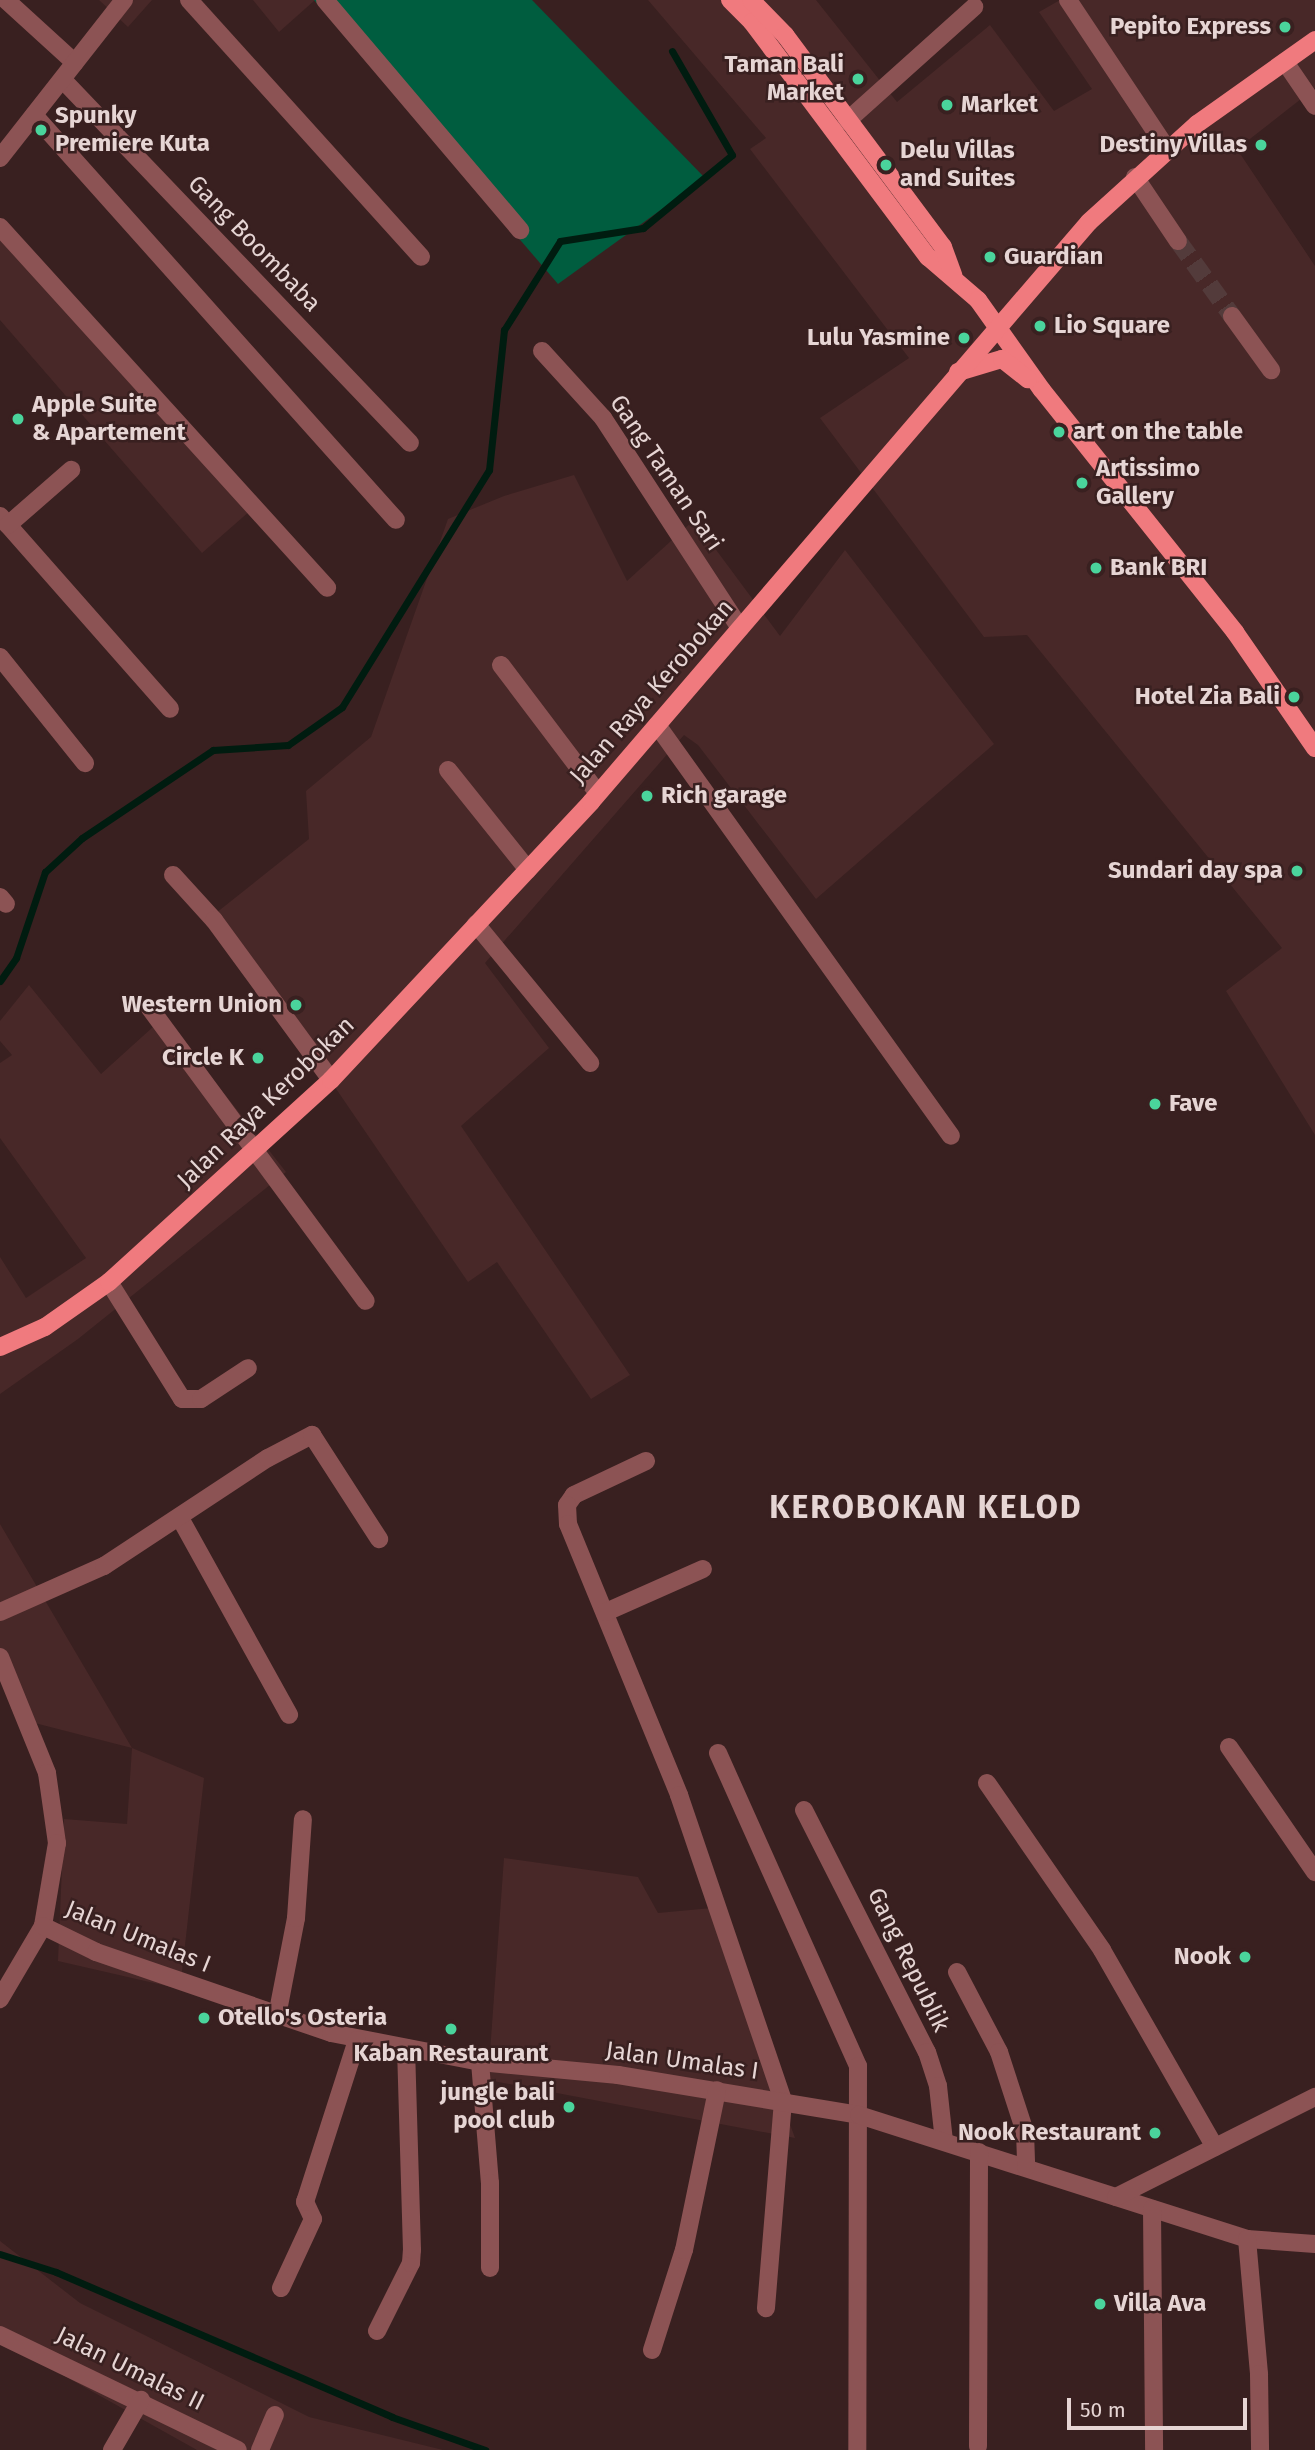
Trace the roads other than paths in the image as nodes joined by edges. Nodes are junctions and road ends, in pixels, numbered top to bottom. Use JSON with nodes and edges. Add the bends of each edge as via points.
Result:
{"nodes":[{"id":1,"x":6,"y":0,"type":"edge"},
{"id":2,"x":124,"y":0,"type":"edge"},
{"id":3,"x":189,"y":0,"type":"edge"},
{"id":4,"x":325,"y":0,"type":"edge"},
{"id":5,"x":730,"y":0,"type":"edge"},
{"id":6,"x":751,"y":0,"type":"edge"},
{"id":7,"x":1068,"y":0,"type":"edge"},
{"id":8,"x":974,"y":7,"type":"dead end"},
{"id":9,"x":1315,"y":40,"type":"edge"},
{"id":10,"x":1285,"y":62,"type":"junction"},
{"id":11,"x":75,"y":64,"type":"junction"},
{"id":12,"x":63,"y":80,"type":"junction"},
{"id":13,"x":1315,"y":106,"type":"edge"},
{"id":14,"x":34,"y":116,"type":"junction"},
{"id":15,"x":847,"y":121,"type":"junction"},
{"id":16,"x":1167,"y":149,"type":"junction"},
{"id":17,"x":0,"y":158,"type":"edge"},
{"id":18,"x":1135,"y":177,"type":"junction"},
{"id":19,"x":0,"y":227,"type":"edge"},
{"id":20,"x":520,"y":230,"type":"dead end"},
{"id":21,"x":1178,"y":241,"type":"tunnel mouth"},
{"id":22,"x":421,"y":257,"type":"dead end"},
{"id":23,"x":953,"y":275,"type":"junction"},
{"id":24,"x":1232,"y":316,"type":"tunnel mouth"},
{"id":25,"x":997,"y":326,"type":"junction"},
{"id":26,"x":542,"y":351,"type":"dead end"},
{"id":27,"x":1271,"y":370,"type":"dead end"},
{"id":28,"x":958,"y":372,"type":"junction"},
{"id":29,"x":1042,"y":390,"type":"junction"},
{"id":30,"x":410,"y":443,"type":"dead end"},
{"id":31,"x":71,"y":470,"type":"dead end"},
{"id":32,"x":4,"y":520,"type":"edge"},
{"id":33,"x":396,"y":520,"type":"dead end"},
{"id":34,"x":327,"y":588,"type":"dead end"},
{"id":35,"x":740,"y":628,"type":"junction"},
{"id":36,"x":0,"y":657,"type":"edge"},
{"id":37,"x":501,"y":665,"type":"dead end"},
{"id":38,"x":170,"y":709,"type":"dead end"},
{"id":39,"x":657,"y":725,"type":"junction"},
{"id":40,"x":1315,"y":748,"type":"edge"},
{"id":41,"x":85,"y":763,"type":"dead end"},
{"id":42,"x":448,"y":770,"type":"dead end"},
{"id":43,"x":597,"y":792,"type":"junction"},
{"id":44,"x":527,"y":870,"type":"junction"},
{"id":45,"x":173,"y":875,"type":"dead end"},
{"id":46,"x":476,"y":925,"type":"junction"},
{"id":47,"x":149,"y":1007,"type":"dead end"},
{"id":48,"x":590,"y":1063,"type":"dead end"},
{"id":49,"x":331,"y":1080,"type":"junction"},
{"id":50,"x":951,"y":1136,"type":"dead end"},
{"id":51,"x":254,"y":1153,"type":"junction"},
{"id":52,"x":109,"y":1282,"type":"junction"},
{"id":53,"x":366,"y":1301,"type":"dead end"},
{"id":54,"x":0,"y":1347,"type":"edge"},
{"id":55,"x":248,"y":1368,"type":"dead end"},
{"id":56,"x":646,"y":1461,"type":"dead end"},
{"id":57,"x":180,"y":1518,"type":"junction"},
{"id":58,"x":379,"y":1539,"type":"dead end"},
{"id":59,"x":702,"y":1569,"type":"dead end"},
{"id":60,"x":0,"y":1612,"type":"edge"},
{"id":61,"x":606,"y":1612,"type":"junction"},
{"id":62,"x":0,"y":1657,"type":"edge"},
{"id":63,"x":0,"y":1689,"type":"edge"},
{"id":64,"x":17,"y":1696,"type":"junction"},
{"id":65,"x":289,"y":1715,"type":"dead end"},
{"id":66,"x":1229,"y":1747,"type":"dead end"},
{"id":67,"x":718,"y":1753,"type":"dead end"},
{"id":68,"x":986,"y":1783,"type":"dead end"},
{"id":69,"x":804,"y":1810,"type":"dead end"},
{"id":70,"x":303,"y":1819,"type":"dead end"},
{"id":71,"x":1315,"y":1872,"type":"edge"},
{"id":72,"x":43,"y":1926,"type":"junction"},
{"id":73,"x":957,"y":1972,"type":"dead end"},
{"id":74,"x":0,"y":1999,"type":"edge"},
{"id":75,"x":277,"y":2015,"type":"junction"},
{"id":76,"x":357,"y":2040,"type":"junction"},
{"id":77,"x":406,"y":2048,"type":"junction"},
{"id":78,"x":480,"y":2062,"type":"junction"},
{"id":79,"x":716,"y":2090,"type":"junction"},
{"id":80,"x":1315,"y":2097,"type":"edge"},
{"id":81,"x":783,"y":2101,"type":"junction"},
{"id":82,"x":859,"y":2115,"type":"junction"},
{"id":83,"x":944,"y":2141,"type":"junction"},
{"id":84,"x":1214,"y":2147,"type":"junction"},
{"id":85,"x":979,"y":2152,"type":"junction"},
{"id":86,"x":1026,"y":2167,"type":"junction"},
{"id":87,"x":1116,"y":2196,"type":"junction"},
{"id":88,"x":1152,"y":2209,"type":"junction"},
{"id":89,"x":1247,"y":2239,"type":"junction"},
{"id":90,"x":1315,"y":2245,"type":"edge"},
{"id":91,"x":490,"y":2268,"type":"dead end"},
{"id":92,"x":281,"y":2288,"type":"dead end"},
{"id":93,"x":766,"y":2308,"type":"dead end"},
{"id":94,"x":377,"y":2331,"type":"dead end"},
{"id":95,"x":0,"y":2335,"type":"edge"},
{"id":96,"x":652,"y":2350,"type":"dead end"},
{"id":97,"x":141,"y":2400,"type":"junction"},
{"id":98,"x":275,"y":2415,"type":"dead end"},
{"id":99,"x":978,"y":2446,"type":"dead end"},
{"id":100,"x":112,"y":2450,"type":"edge"},
{"id":101,"x":238,"y":2450,"type":"edge"},
{"id":102,"x":260,"y":2450,"type":"edge"},
{"id":103,"x":857,"y":2450,"type":"edge"},
{"id":104,"x":1154,"y":2450,"type":"edge"},
{"id":105,"x":1260,"y":2450,"type":"edge"}],
"edges":[{"from":1,"to":11,"type":"street"},
{"from":2,"to":11,"type":"street"},
{"from":3,"to":22,"type":"street"},
{"from":4,"to":20,"type":"street"},
{"from":5,"to":23,"type":"main road","via":[[752,22],[928,257]]},
{"from":6,"to":15,"type":"main road","via":[[785,35]]},
{"from":7,"to":16,"type":"street"},
{"from":8,"to":15,"type":"street"},
{"from":9,"to":10,"type":"main road","name":"Jalan Raya Kerobokan"},
{"from":10,"to":13,"type":"street"},
{"from":10,"to":16,"type":"main road","name":"Jalan Raya Kerobokan","via":[[1241,89]]},
{"from":11,"to":12,"type":"street"},
{"from":12,"to":14,"type":"street"},
{"from":12,"to":30,"type":"street","name":"Gang Boombaba"},
{"from":14,"to":17,"type":"street"},
{"from":14,"to":33,"type":"street"},
{"from":15,"to":23,"type":"main road","via":[[943,247]]},
{"from":16,"to":18,"type":"main road","name":"Jalan Raya Kerobokan"},
{"from":18,"to":21,"type":"street"},
{"from":18,"to":25,"type":"main road","name":"Jalan Raya Kerobokan"},
{"from":19,"to":34,"type":"street"},
{"from":23,"to":25,"type":"main road"},
{"from":24,"to":27,"type":"street"},
{"from":25,"to":28,"type":"main road","name":"Jalan Raya Kerobokan"},
{"from":25,"to":29,"type":"main road"},
{"from":26,"to":35,"type":"street","name":"Gang Taman Sari","via":[[603,418]]},
{"from":28,"to":29,"type":"main road","via":[[1002,359]]},
{"from":28,"to":35,"type":"main road","name":"Jalan Raya Kerobokan"},
{"from":29,"to":40,"type":"main road","via":[[1235,632]]},
{"from":31,"to":32,"type":"street"},
{"from":32,"to":38,"type":"street"},
{"from":35,"to":39,"type":"main road","name":"Jalan Raya Kerobokan"},
{"from":36,"to":41,"type":"street"},
{"from":37,"to":43,"type":"street"},
{"from":39,"to":43,"type":"main road","name":"Jalan Raya Kerobokan"},
{"from":39,"to":50,"type":"street"},
{"from":42,"to":44,"type":"street"},
{"from":43,"to":44,"type":"main road","name":"Jalan Raya Kerobokan"},
{"from":44,"to":46,"type":"main road","name":"Jalan Raya Kerobokan"},
{"from":45,"to":49,"type":"street","via":[[214,920]]},
{"from":46,"to":48,"type":"street"},
{"from":46,"to":49,"type":"main road","name":"Jalan Raya Kerobokan"},
{"from":47,"to":51,"type":"street"},
{"from":49,"to":51,"type":"main road","name":"Jalan Raya Kerobokan"},
{"from":51,"to":52,"type":"main road","name":"Jalan Raya Kerobokan"},
{"from":51,"to":53,"type":"street"},
{"from":52,"to":54,"type":"main road","name":"Jalan Raya Kerobokan","via":[[53,1323]]},
{"from":52,"to":55,"type":"street","via":[[182,1399],[201,1399]]},
{"from":56,"to":61,"type":"street","via":[[574,1495],[568,1505],[568,1524]]},
{"from":57,"to":58,"type":"street","via":[[268,1458],[312,1435]]},
{"from":57,"to":60,"type":"street","via":[[104,1566]]},
{"from":57,"to":65,"type":"street"},
{"from":59,"to":61,"type":"street"},
{"from":61,"to":81,"type":"street","via":[[679,1795]]},
{"from":62,"to":64,"type":"street"},
{"from":63,"to":64,"type":"street"},
{"from":64,"to":72,"type":"street","via":[[47,1773],[55,1818],[57,1843]]},
{"from":66,"to":71,"type":"street"},
{"from":67,"to":82,"type":"street","via":[[858,2066]]},
{"from":68,"to":84,"type":"street","via":[[1102,1950]]},
{"from":69,"to":83,"type":"street","name":"Gang Republik","via":[[927,2052],[938,2086]]},
{"from":70,"to":75,"type":"street","via":[[296,1919]]},
{"from":72,"to":74,"type":"street"},
{"from":72,"to":75,"type":"street","name":"Jalan Umalas I","via":[[96,1952]]},
{"from":73,"to":86,"type":"street","via":[[999,2052],[1025,2132]]},
{"from":75,"to":76,"type":"street","name":"Jalan Umalas I"},
{"from":76,"to":77,"type":"street","name":"Jalan Umalas I"},
{"from":76,"to":92,"type":"street","via":[[305,2202],[313,2219]]},
{"from":77,"to":78,"type":"street","name":"Jalan Umalas I"},
{"from":77,"to":94,"type":"street","via":[[411,2263]]},
{"from":78,"to":79,"type":"street","name":"Jalan Umalas I"},
{"from":78,"to":91,"type":"street","via":[[490,2183]]},
{"from":79,"to":81,"type":"street","name":"Jalan Umalas I"},
{"from":79,"to":96,"type":"street","via":[[684,2250]]},
{"from":80,"to":84,"type":"street"},
{"from":81,"to":82,"type":"street","name":"Jalan Umalas I"},
{"from":81,"to":93,"type":"street"},
{"from":82,"to":83,"type":"street","name":"Jalan Umalas I"},
{"from":82,"to":103,"type":"street"},
{"from":83,"to":85,"type":"street","name":"Jalan Umalas I"},
{"from":84,"to":87,"type":"street"},
{"from":85,"to":86,"type":"street","name":"Jalan Umalas I"},
{"from":85,"to":99,"type":"street"},
{"from":86,"to":87,"type":"street","name":"Jalan Umalas I"},
{"from":87,"to":88,"type":"street","name":"Jalan Umalas I"},
{"from":88,"to":89,"type":"street","name":"Jalan Umalas I"},
{"from":88,"to":104,"type":"street"},
{"from":89,"to":90,"type":"street","name":"Jalan Umalas I"},
{"from":89,"to":105,"type":"street","via":[[1259,2374]]},
{"from":95,"to":97,"type":"street","name":"Jalan Umalas II"},
{"from":97,"to":100,"type":"street"},
{"from":97,"to":101,"type":"street","name":"Jalan Umalas II"},
{"from":98,"to":102,"type":"street"}]}
